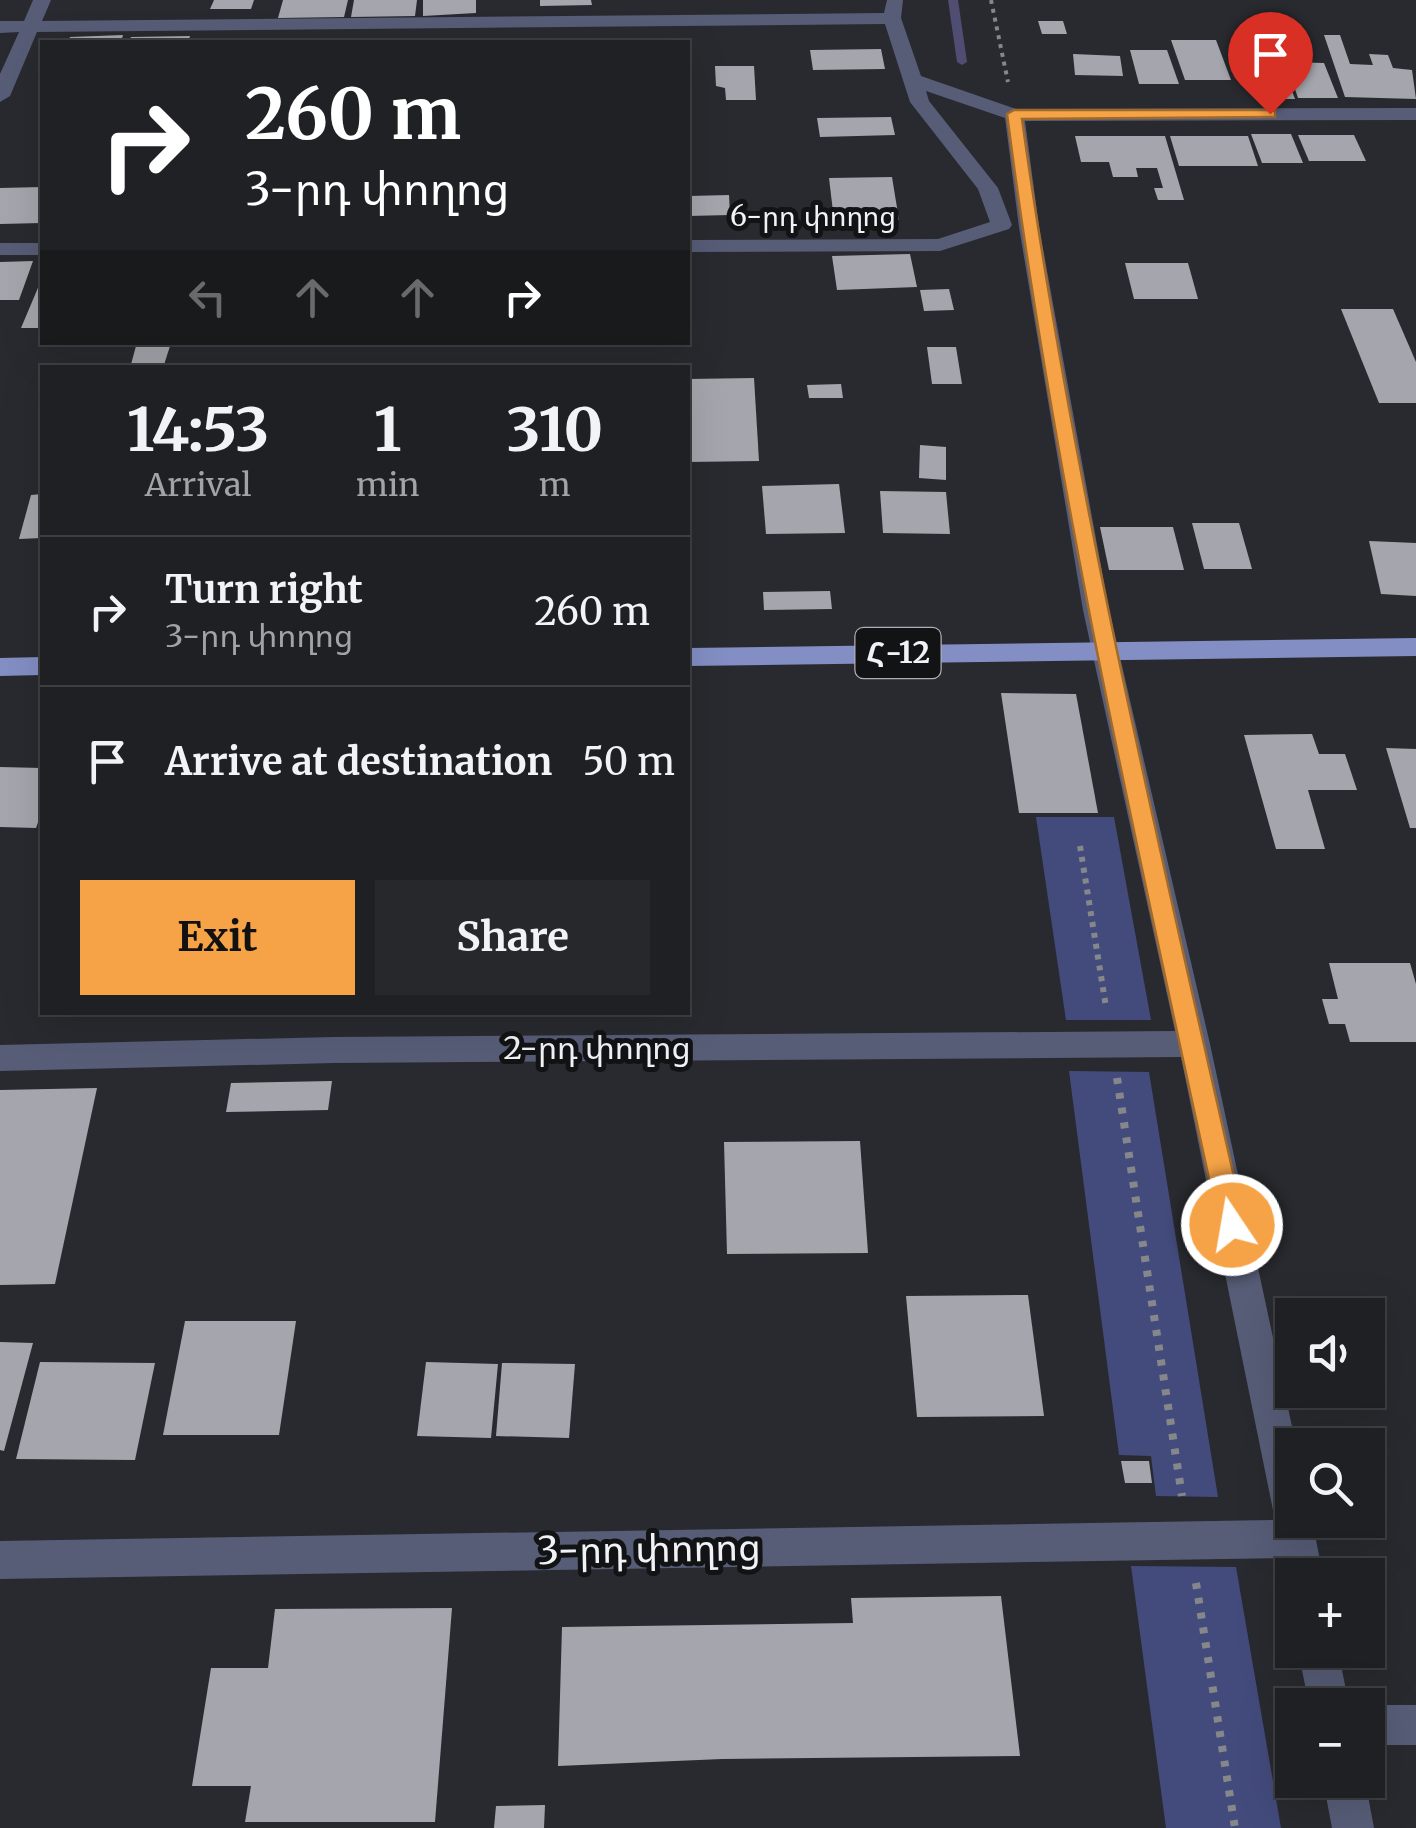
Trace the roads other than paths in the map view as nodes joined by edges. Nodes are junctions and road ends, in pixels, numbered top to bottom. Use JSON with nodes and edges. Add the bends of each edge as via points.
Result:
{"nodes":[{"id":1,"x":42,"y":0,"type":"edge"},
{"id":2,"x":894,"y":9,"type":"edge"},
{"id":3,"x":0,"y":27,"type":"edge"},
{"id":4,"x":31,"y":27,"type":"junction"},
{"id":5,"x":913,"y":80,"type":"junction"},
{"id":6,"x":0,"y":96,"type":"edge"},
{"id":7,"x":1014,"y":114,"type":"junction"},
{"id":8,"x":1416,"y":114,"type":"edge"},
{"id":9,"x":1002,"y":226,"type":"junction"},
{"id":10,"x":1029,"y":227,"type":"junction"},
{"id":11,"x":690,"y":246,"type":"edge"},
{"id":12,"x":0,"y":249,"type":"edge"},
{"id":13,"x":40,"y":249,"type":"edge"},
{"id":14,"x":1416,"y":647,"type":"edge"},
{"id":15,"x":1108,"y":650,"type":"junction"},
{"id":16,"x":690,"y":656,"type":"edge"},
{"id":17,"x":40,"y":666,"type":"edge"},
{"id":18,"x":0,"y":667,"type":"edge"},
{"id":19,"x":1194,"y":1044,"type":"junction"},
{"id":20,"x":0,"y":1058,"type":"edge"},
{"id":21,"x":1275,"y":1432,"type":"edge"},
{"id":22,"x":1275,"y":1537,"type":"edge"},
{"id":23,"x":0,"y":1560,"type":"edge"},
{"id":24,"x":1385,"y":1725,"type":"edge"},
{"id":25,"x":1416,"y":1725,"type":"edge"},
{"id":26,"x":1348,"y":1798,"type":"edge"},
{"id":27,"x":1354,"y":1828,"type":"edge"}],
"edges":[{"from":1,"to":4,"type":"street"},
{"from":2,"to":4,"type":"street"},
{"from":2,"to":5,"type":"street"},
{"from":3,"to":4,"type":"street"},
{"from":4,"to":6,"type":"street"},
{"from":5,"to":7,"type":"street"},
{"from":5,"to":9,"type":"street","via":[[920,102],[988,188]]},
{"from":7,"to":8,"type":"street"},
{"from":7,"to":10,"type":"street"},
{"from":9,"to":10,"type":"street","name":"6-րդ փողոց"},
{"from":9,"to":11,"type":"street","name":"6-րդ փողոց","via":[[940,245]]},
{"from":10,"to":15,"type":"street"},
{"from":12,"to":13,"type":"street"},
{"from":14,"to":15,"type":"main road","number":"Հ-12"},
{"from":15,"to":16,"type":"main road","number":"Հ-12"},
{"from":15,"to":19,"type":"street"},
{"from":17,"to":18,"type":"main road"},
{"from":19,"to":20,"type":"street","name":"2-րդ փողոց"},
{"from":19,"to":21,"type":"street"},
{"from":22,"to":23,"type":"street","name":"3-րդ փողոց"},
{"from":24,"to":25,"type":"street"},
{"from":26,"to":27,"type":"street"}]}
